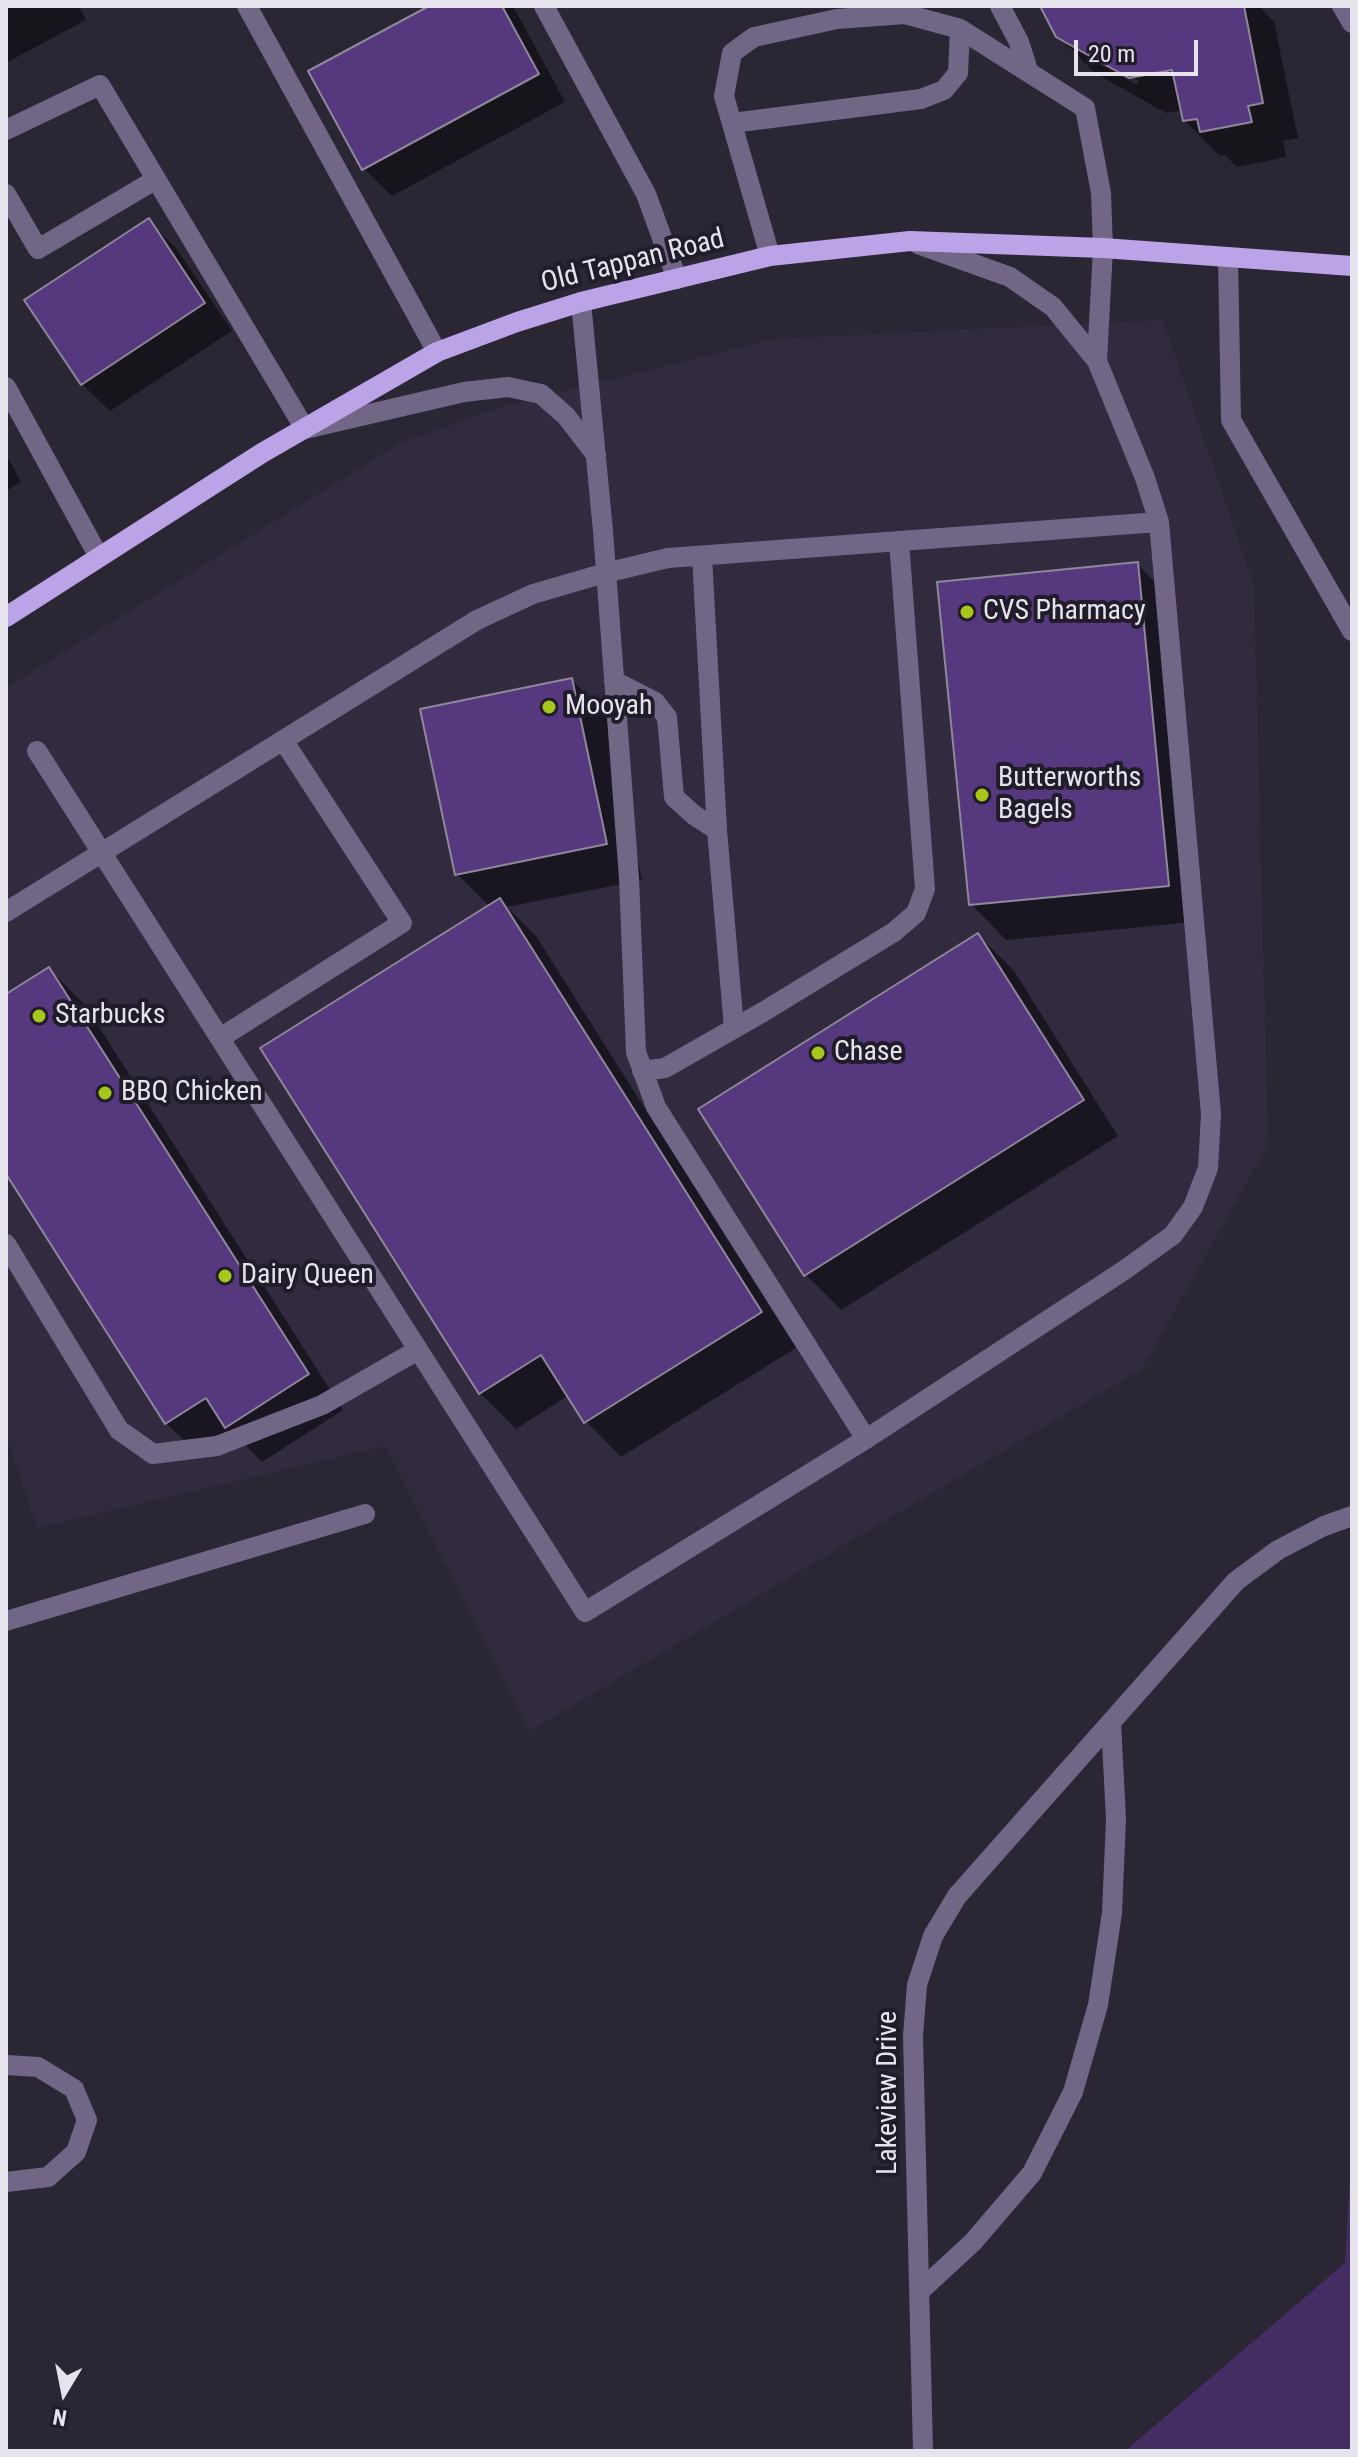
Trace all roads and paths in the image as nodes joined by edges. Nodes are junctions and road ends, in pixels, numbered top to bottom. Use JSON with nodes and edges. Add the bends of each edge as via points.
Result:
{"nodes":[{"id":1,"x":247,"y":6,"type":"edge"},
{"id":2,"x":544,"y":6,"type":"edge"},
{"id":3,"x":1000,"y":6,"type":"edge"},
{"id":4,"x":1342,"y":6,"type":"edge"},
{"id":5,"x":1352,"y":23,"type":"edge"},
{"id":6,"x":960,"y":29,"type":"junction"},
{"id":7,"x":1028,"y":70,"type":"junction"},
{"id":8,"x":732,"y":123,"type":"junction"},
{"id":9,"x":6,"y":130,"type":"edge"},
{"id":10,"x":155,"y":180,"type":"junction"},
{"id":11,"x":6,"y":194,"type":"edge"},
{"id":12,"x":910,"y":241,"type":"junction"},
{"id":13,"x":1103,"y":248,"type":"junction"},
{"id":14,"x":770,"y":256,"type":"junction"},
{"id":15,"x":1228,"y":257,"type":"junction"},
{"id":16,"x":1352,"y":266,"type":"edge"},
{"id":17,"x":677,"y":279,"type":"junction"},
{"id":18,"x":581,"y":302,"type":"junction"},
{"id":19,"x":437,"y":352,"type":"junction"},
{"id":20,"x":1097,"y":361,"type":"junction"},
{"id":21,"x":6,"y":387,"type":"edge"},
{"id":22,"x":305,"y":429,"type":"junction"},
{"id":23,"x":596,"y":455,"type":"junction"},
{"id":24,"x":1159,"y":522,"type":"junction"},
{"id":25,"x":899,"y":541,"type":"junction"},
{"id":26,"x":702,"y":556,"type":"junction"},
{"id":27,"x":99,"y":557,"type":"junction"},
{"id":28,"x":605,"y":573,"type":"junction"},
{"id":29,"x":6,"y":617,"type":"edge"},
{"id":30,"x":1352,"y":631,"type":"edge"},
{"id":31,"x":614,"y":681,"type":"junction"},
{"id":32,"x":283,"y":740,"type":"junction"},
{"id":33,"x":37,"y":751,"type":"dead end"},
{"id":34,"x":717,"y":830,"type":"junction"},
{"id":35,"x":102,"y":853,"type":"junction"},
{"id":36,"x":6,"y":912,"type":"edge"},
{"id":37,"x":734,"y":1028,"type":"junction"},
{"id":38,"x":220,"y":1038,"type":"junction"},
{"id":39,"x":642,"y":1071,"type":"junction"},
{"id":40,"x":6,"y":1244,"type":"edge"},
{"id":41,"x":418,"y":1350,"type":"junction"},
{"id":42,"x":866,"y":1439,"type":"junction"},
{"id":43,"x":365,"y":1514,"type":"dead end"},
{"id":44,"x":1352,"y":1516,"type":"edge"},
{"id":45,"x":6,"y":1621,"type":"edge"},
{"id":46,"x":1111,"y":1722,"type":"junction"},
{"id":47,"x":6,"y":2065,"type":"edge"},
{"id":48,"x":6,"y":2182,"type":"edge"},
{"id":49,"x":920,"y":2291,"type":"junction"},
{"id":50,"x":921,"y":2449,"type":"edge"}],
"edges":[{"from":1,"to":19,"type":"street"},
{"from":2,"to":17,"type":"street","via":[[646,194]]},
{"from":3,"to":7,"type":"street"},
{"from":4,"to":5,"type":"street"},
{"from":6,"to":7,"type":"street"},
{"from":6,"to":8,"type":"street","via":[[958,73],[932,95]]},
{"from":6,"to":8,"type":"street","via":[[905,14],[837,19],[754,37],[732,53],[724,96]]},
{"from":7,"to":13,"type":"street","via":[[1085,108],[1101,193]]},
{"from":8,"to":14,"type":"street"},
{"from":9,"to":10,"type":"street","via":[[100,85]]},
{"from":10,"to":11,"type":"street","via":[[38,249]]},
{"from":10,"to":22,"type":"street"},
{"from":12,"to":13,"type":"main road","name":"Old Tappan Road"},
{"from":12,"to":14,"type":"main road","name":"Old Tappan Road"},
{"from":12,"to":20,"type":"street","via":[[1010,277],[1053,307]]},
{"from":13,"to":15,"type":"main road","name":"Old Tappan Road"},
{"from":13,"to":20,"type":"street"},
{"from":14,"to":17,"type":"main road","name":"Old Tappan Road"},
{"from":15,"to":16,"type":"main road","name":"Old Tappan Road"},
{"from":15,"to":30,"type":"street","via":[[1231,420]]},
{"from":17,"to":18,"type":"main road","name":"Old Tappan Road"},
{"from":18,"to":19,"type":"main road","name":"Old Tappan Road"},
{"from":18,"to":23,"type":"street"},
{"from":19,"to":22,"type":"main road","name":"Old Tappan Road"},
{"from":20,"to":24,"type":"street"},
{"from":21,"to":27,"type":"street"},
{"from":22,"to":23,"type":"street","via":[[464,392],[508,387],[541,394]]},
{"from":22,"to":27,"type":"main road","name":"Old Tappan Road"},
{"from":23,"to":28,"type":"street"},
{"from":24,"to":25,"type":"street"},
{"from":24,"to":42,"type":"street","via":[[1211,1114],[1208,1168],[1193,1207],[1173,1235]]},
{"from":25,"to":26,"type":"street"},
{"from":25,"to":37,"type":"street","via":[[925,889],[916,913],[894,932]]},
{"from":26,"to":28,"type":"street"},
{"from":26,"to":34,"type":"street"},
{"from":27,"to":29,"type":"main road","name":"Old Tappan Road"},
{"from":28,"to":31,"type":"street"},
{"from":28,"to":32,"type":"street","via":[[533,594],[477,620]]},
{"from":31,"to":34,"type":"street","via":[[655,702],[667,717],[674,797]]},
{"from":31,"to":39,"type":"street","via":[[636,1052]]},
{"from":32,"to":35,"type":"street"},
{"from":32,"to":38,"type":"street","via":[[402,923]]},
{"from":33,"to":35,"type":"street"},
{"from":34,"to":37,"type":"street"},
{"from":35,"to":36,"type":"street"},
{"from":35,"to":38,"type":"street"},
{"from":37,"to":39,"type":"street","via":[[665,1068]]},
{"from":38,"to":41,"type":"street"},
{"from":39,"to":42,"type":"street","via":[[656,1107]]},
{"from":40,"to":41,"type":"street","via":[[119,1430],[153,1454],[217,1446],[309,1410]]},
{"from":41,"to":42,"type":"street","via":[[585,1612]]},
{"from":43,"to":45,"type":"street"},
{"from":44,"to":46,"type":"street","name":"Lakeview Drive","via":[[1278,1550],[1236,1581]]},
{"from":46,"to":49,"type":"street","via":[[1116,1819],[1112,1913],[1098,2005],[1073,2092],[1032,2173],[973,2242]]},
{"from":46,"to":49,"type":"street","name":"Lakeview Drive","via":[[957,1896],[933,1936],[917,1985],[913,2036]]},
{"from":47,"to":48,"type":"street","via":[[38,2067],[74,2089],[87,2120],[76,2152],[48,2177]]},
{"from":49,"to":50,"type":"street","name":"Lakeview Drive"}]}
